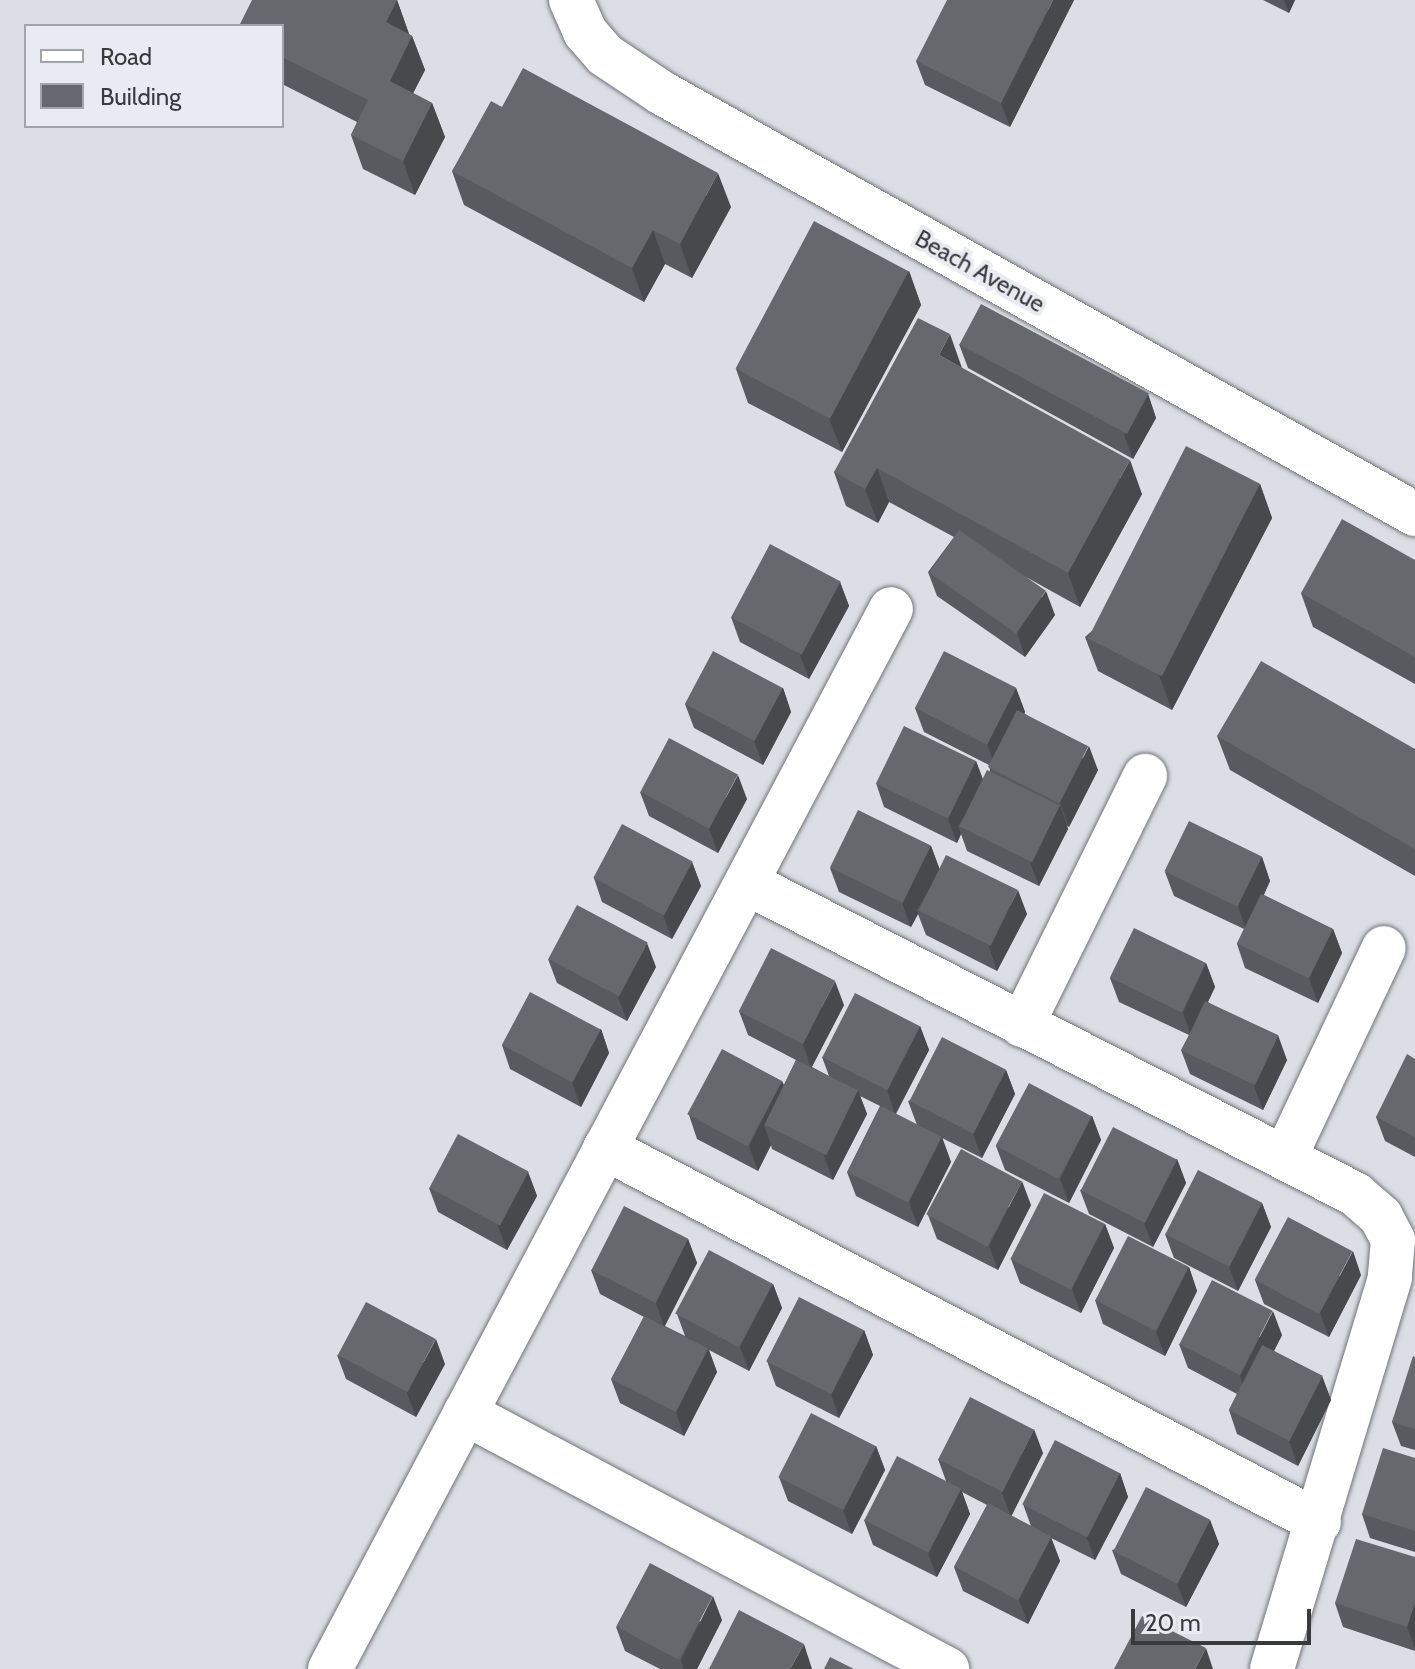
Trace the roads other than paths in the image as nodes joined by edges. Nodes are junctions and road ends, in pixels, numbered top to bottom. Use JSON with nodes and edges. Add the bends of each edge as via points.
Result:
{"nodes":[{"id":1,"x":571,"y":0,"type":"edge"},
{"id":2,"x":1415,"y":514,"type":"edge"},
{"id":3,"x":891,"y":609,"type":"dead end"},
{"id":4,"x":1145,"y":776,"type":"dead end"},
{"id":5,"x":747,"y":883,"type":"junction"},
{"id":6,"x":1384,"y":948,"type":"dead end"},
{"id":7,"x":1022,"y":1025,"type":"junction"},
{"id":8,"x":605,"y":1148,"type":"junction"},
{"id":9,"x":1285,"y":1157,"type":"junction"},
{"id":10,"x":465,"y":1413,"type":"junction"},
{"id":11,"x":1319,"y":1522,"type":"junction"},
{"id":12,"x":330,"y":1669,"type":"edge"},
{"id":13,"x":947,"y":1669,"type":"edge"},
{"id":14,"x":1272,"y":1669,"type":"edge"}],
"edges":[{"from":1,"to":2,"type":"street","name":"Beach Avenue","via":[[585,32],[605,55],[662,93]]},
{"from":3,"to":5,"type":"street"},
{"from":4,"to":7,"type":"street"},
{"from":5,"to":7,"type":"street"},
{"from":5,"to":8,"type":"street"},
{"from":6,"to":9,"type":"street"},
{"from":7,"to":9,"type":"street"},
{"from":8,"to":10,"type":"street"},
{"from":8,"to":11,"type":"street"},
{"from":9,"to":11,"type":"street","via":[[1355,1194],[1381,1217],[1393,1240],[1390,1278]]},
{"from":10,"to":12,"type":"street"},
{"from":10,"to":13,"type":"street"},
{"from":11,"to":14,"type":"street"}]}
